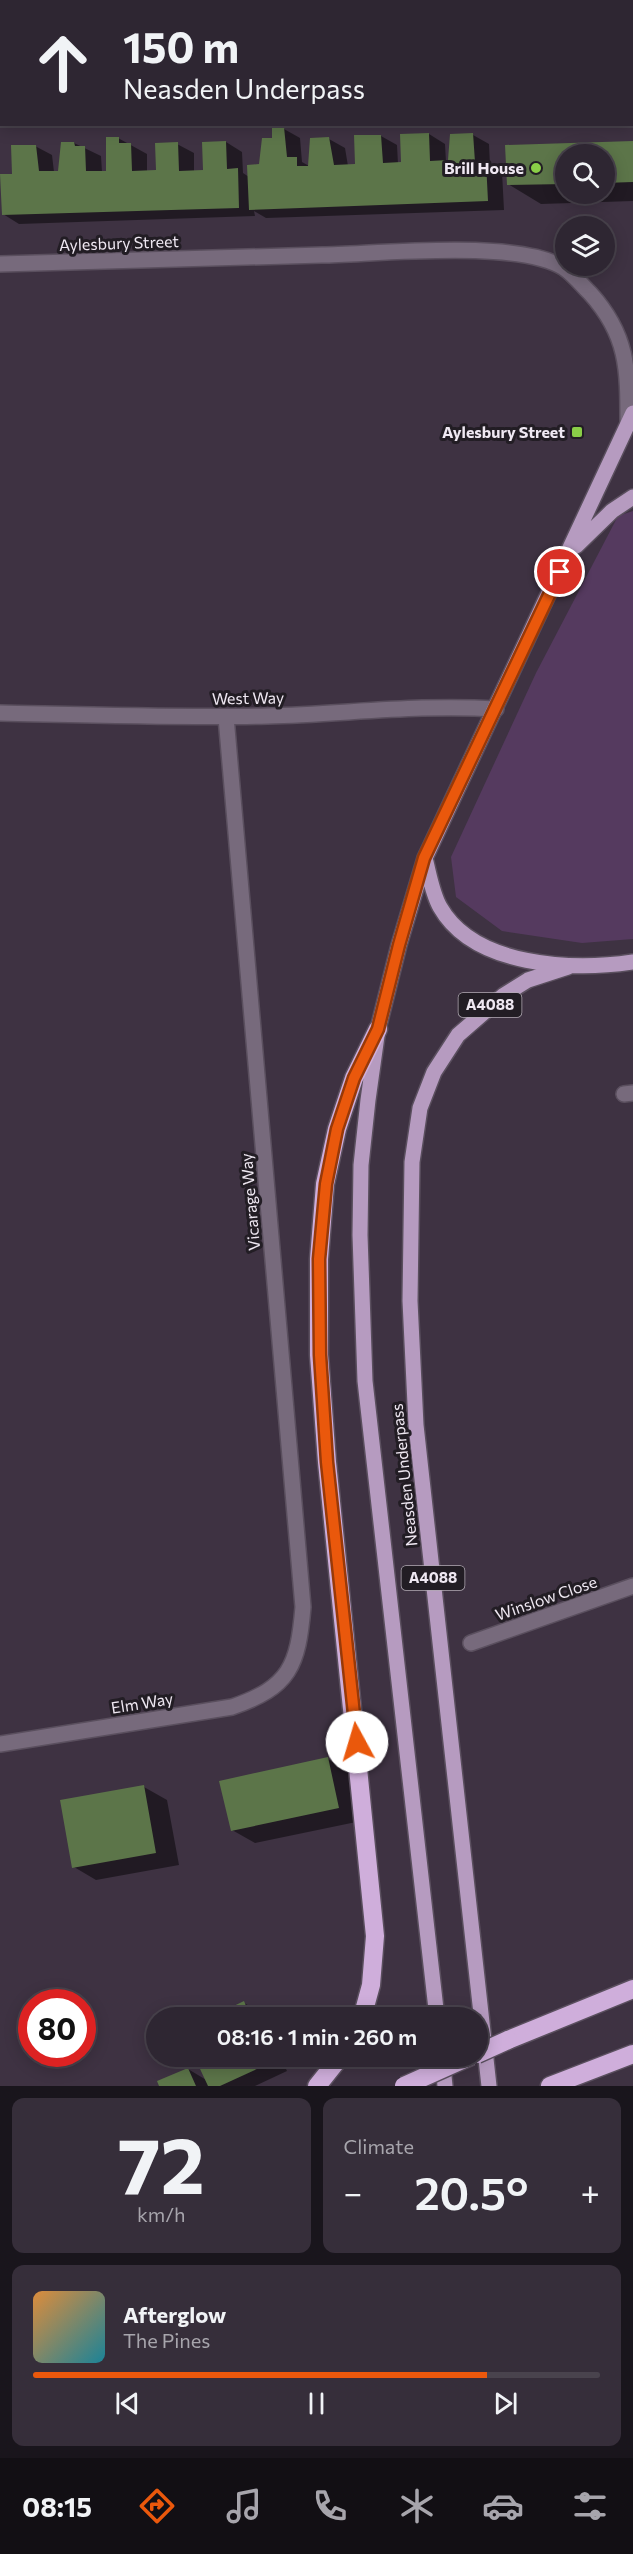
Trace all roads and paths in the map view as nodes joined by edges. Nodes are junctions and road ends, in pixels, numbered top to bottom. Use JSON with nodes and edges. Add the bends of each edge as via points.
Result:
{"nodes":[{"id":1,"x":0,"y":264,"type":"edge"},
{"id":2,"x":630,"y":418,"type":"edge"},
{"id":3,"x":633,"y":496,"type":"edge"},
{"id":4,"x":569,"y":552,"type":"junction"},
{"id":5,"x":496,"y":709,"type":"junction"},
{"id":6,"x":0,"y":713,"type":"edge"},
{"id":7,"x":226,"y":717,"type":"junction"},
{"id":8,"x":424,"y":858,"type":"junction"},
{"id":9,"x":633,"y":962,"type":"edge"},
{"id":10,"x":568,"y":967,"type":"junction"},
{"id":11,"x":378,"y":1029,"type":"junction"},
{"id":12,"x":633,"y":1586,"type":"edge"},
{"id":13,"x":471,"y":1642,"type":"dead end"},
{"id":14,"x":283,"y":1680,"type":"joint"},
{"id":15,"x":0,"y":1744,"type":"edge"},
{"id":16,"x":633,"y":1977,"type":"edge"},
{"id":17,"x":633,"y":1989,"type":"edge"},
{"id":18,"x":365,"y":2007,"type":"edge"},
{"id":19,"x":436,"y":2007,"type":"edge"},
{"id":20,"x":570,"y":2013,"type":"junction"},
{"id":21,"x":488,"y":2049,"type":"edge"},
{"id":22,"x":633,"y":2054,"type":"edge"},
{"id":23,"x":332,"y":2067,"type":"edge"},
{"id":24,"x":443,"y":2067,"type":"edge"},
{"id":25,"x":446,"y":2067,"type":"edge"},
{"id":26,"x":316,"y":2086,"type":"edge"},
{"id":27,"x":404,"y":2086,"type":"edge"},
{"id":28,"x":445,"y":2086,"type":"edge"},
{"id":29,"x":489,"y":2086,"type":"edge"},
{"id":30,"x":550,"y":2086,"type":"edge"}],
"edges":[{"from":1,"to":2,"type":"street","name":"Aylesbury Street","via":[[529,254],[564,268],[599,304],[617,331],[628,370]]},
{"from":2,"to":4,"type":"main road","name":"Neasden Underpass"},
{"from":3,"to":4,"type":"main road"},
{"from":4,"to":5,"type":"main road","name":"Neasden Underpass"},
{"from":5,"to":7,"type":"street","name":"West Way","via":[[430,706]]},
{"from":5,"to":8,"type":"main road","name":"Neasden Underpass"},
{"from":6,"to":7,"type":"street","name":"West Way"},
{"from":7,"to":14,"type":"street","name":"Vicarage Way","via":[[303,1607],[300,1646]]},
{"from":8,"to":10,"type":"main road","via":[[439,906],[468,936],[512,956]]},
{"from":8,"to":11,"type":"main road","name":"Neasden Underpass","number":"A4088"},
{"from":9,"to":10,"type":"main road"},
{"from":10,"to":29,"type":"main road","name":"Neasden Underpass","number":"A4088","via":[[528,980],[504,995],[458,1035],[434,1072],[420,1108],[412,1162],[410,1301],[416,1425]]},
{"from":11,"to":18,"type":"highway","via":[[354,1078],[337,1129],[326,1184],[319,1259],[327,1462],[375,1936]]},
{"from":11,"to":19,"type":"main road","name":"Neasden Underpass","number":"A4088","via":[[361,1165],[364,1380]]},
{"from":12,"to":13,"type":"street","name":"Winslow Close"},
{"from":14,"to":15,"type":"street","name":"Elm Way","via":[[263,1696],[232,1707]]},
{"from":16,"to":20,"type":"highway"},
{"from":17,"to":20,"type":"highway"},
{"from":20,"to":21,"type":"highway","bridge":true},
{"from":22,"to":30,"type":"highway"},
{"from":23,"to":26,"type":"highway"},
{"from":24,"to":28,"type":"main road"},
{"from":25,"to":27,"type":"highway","bridge":true}]}
